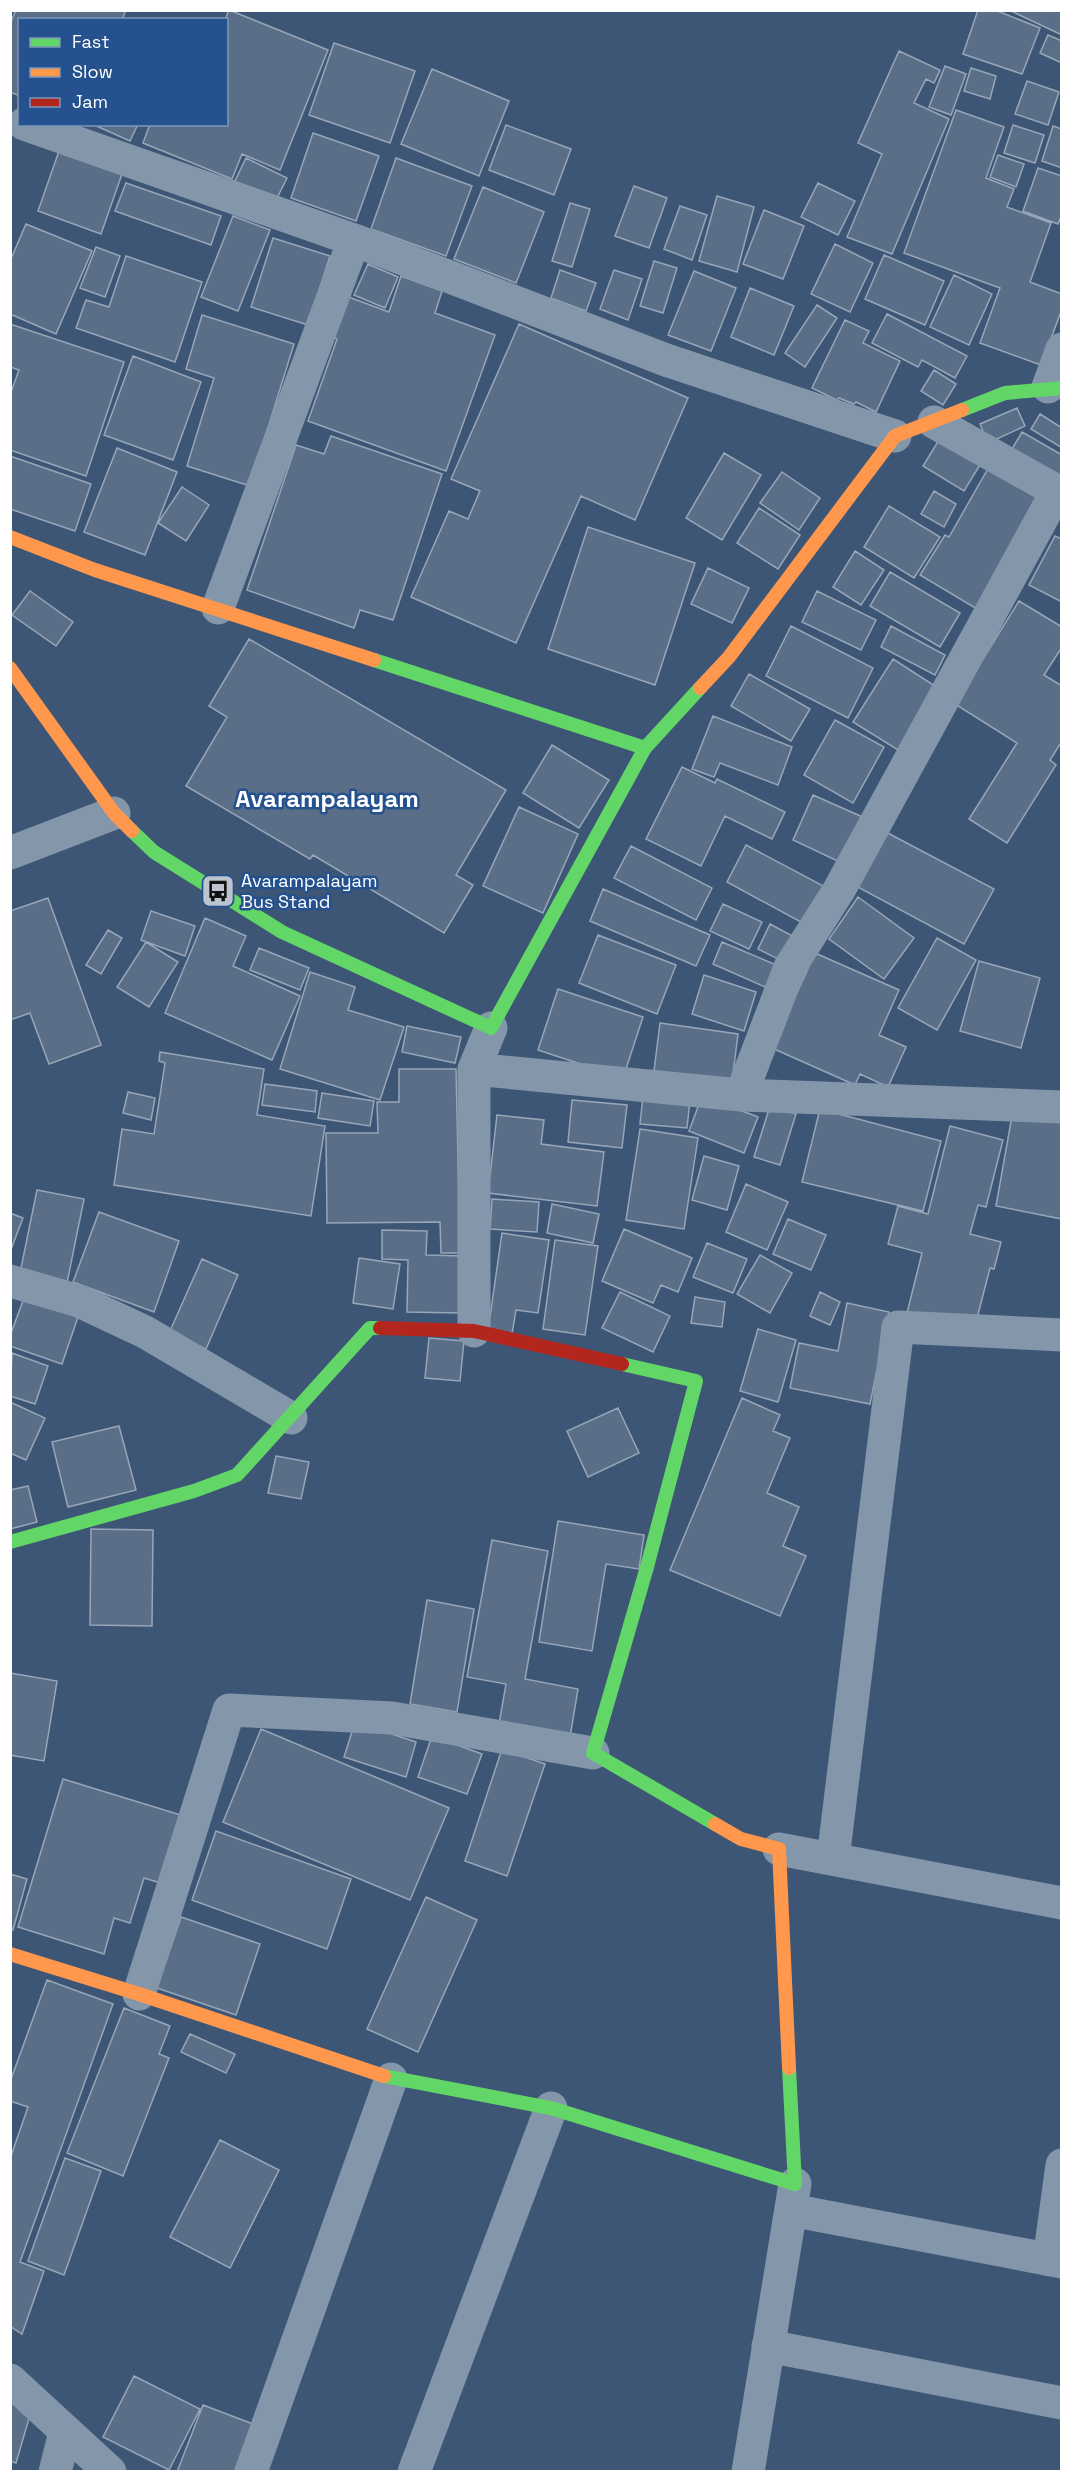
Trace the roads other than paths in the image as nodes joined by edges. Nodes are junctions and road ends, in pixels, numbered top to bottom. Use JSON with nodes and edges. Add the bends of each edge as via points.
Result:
{"nodes":[{"id":1,"x":30,"y":126,"type":"edge"},
{"id":2,"x":354,"y":240,"type":"junction"},
{"id":3,"x":1062,"y":349,"type":"edge"},
{"id":4,"x":1055,"y":387,"type":"edge"},
{"id":5,"x":934,"y":422,"type":"junction"},
{"id":6,"x":895,"y":436,"type":"junction"},
{"id":7,"x":1059,"y":492,"type":"edge"},
{"id":8,"x":10,"y":537,"type":"edge"},
{"id":9,"x":218,"y":608,"type":"junction"},
{"id":10,"x":10,"y":668,"type":"edge"},
{"id":11,"x":645,"y":748,"type":"junction"},
{"id":12,"x":114,"y":813,"type":"junction"},
{"id":13,"x":10,"y":853,"type":"edge"},
{"id":14,"x":491,"y":1028,"type":"junction"},
{"id":15,"x":474,"y":1069,"type":"junction"},
{"id":16,"x":741,"y":1095,"type":"junction"},
{"id":17,"x":1062,"y":1107,"type":"edge"},
{"id":18,"x":10,"y":1281,"type":"edge"},
{"id":19,"x":474,"y":1331,"type":"junction"},
{"id":20,"x":1062,"y":1335,"type":"edge"},
{"id":21,"x":291,"y":1418,"type":"junction"},
{"id":22,"x":10,"y":1542,"type":"edge"},
{"id":23,"x":593,"y":1753,"type":"junction"},
{"id":24,"x":779,"y":1849,"type":"junction"},
{"id":25,"x":833,"y":1859,"type":"junction"},
{"id":26,"x":1062,"y":1903,"type":"edge"},
{"id":27,"x":10,"y":1954,"type":"edge"},
{"id":28,"x":139,"y":1994,"type":"junction"},
{"id":29,"x":391,"y":2079,"type":"junction"},
{"id":30,"x":551,"y":2108,"type":"junction"},
{"id":31,"x":1062,"y":2166,"type":"edge"},
{"id":32,"x":793,"y":2197,"type":"junction"},
{"id":33,"x":1055,"y":2261,"type":"edge"},
{"id":34,"x":768,"y":2346,"type":"junction"},
{"id":35,"x":10,"y":2380,"type":"edge"},
{"id":36,"x":1062,"y":2403,"type":"edge"},
{"id":37,"x":65,"y":2432,"type":"junction"},
{"id":38,"x":55,"y":2472,"type":"edge"},
{"id":39,"x":110,"y":2472,"type":"edge"},
{"id":40,"x":251,"y":2472,"type":"edge"},
{"id":41,"x":414,"y":2472,"type":"edge"},
{"id":42,"x":748,"y":2472,"type":"edge"}],
"edges":[{"from":1,"to":2,"type":"street"},
{"from":2,"to":6,"type":"street","via":[[666,360]]},
{"from":2,"to":9,"type":"street"},
{"from":3,"to":4,"type":"street"},
{"from":4,"to":5,"type":"street","via":[[1005,393]]},
{"from":5,"to":6,"type":"street"},
{"from":5,"to":7,"type":"street"},
{"from":6,"to":11,"type":"street","via":[[729,657]]},
{"from":7,"to":16,"type":"street","via":[[839,890],[790,967]]},
{"from":8,"to":9,"type":"street","via":[[95,570]]},
{"from":9,"to":11,"type":"street"},
{"from":10,"to":12,"type":"street"},
{"from":11,"to":14,"type":"street"},
{"from":12,"to":13,"type":"street"},
{"from":12,"to":14,"type":"street","via":[[154,852],[282,932]]},
{"from":14,"to":15,"type":"street"},
{"from":15,"to":16,"type":"street"},
{"from":15,"to":19,"type":"street"},
{"from":16,"to":17,"type":"street"},
{"from":18,"to":21,"type":"street","via":[[79,1301],[145,1332]]},
{"from":19,"to":21,"type":"street","via":[[370,1328]]},
{"from":19,"to":23,"type":"street","via":[[696,1381]]},
{"from":20,"to":25,"type":"street","via":[[898,1327]]},
{"from":21,"to":22,"type":"street","via":[[237,1474],[194,1491]]},
{"from":23,"to":24,"type":"street","via":[[741,1839]]},
{"from":23,"to":28,"type":"street","via":[[392,1718],[229,1710]]},
{"from":24,"to":25,"type":"street"},
{"from":24,"to":32,"type":"street"},
{"from":25,"to":26,"type":"street"},
{"from":27,"to":28,"type":"street"},
{"from":28,"to":29,"type":"street"},
{"from":29,"to":30,"type":"street"},
{"from":29,"to":40,"type":"street"},
{"from":30,"to":32,"type":"street"},
{"from":30,"to":41,"type":"street"},
{"from":31,"to":33,"type":"street"},
{"from":32,"to":33,"type":"street"},
{"from":32,"to":34,"type":"street"},
{"from":34,"to":36,"type":"street"},
{"from":34,"to":42,"type":"street"},
{"from":35,"to":37,"type":"street"},
{"from":37,"to":38,"type":"street"},
{"from":37,"to":39,"type":"street"}]}
